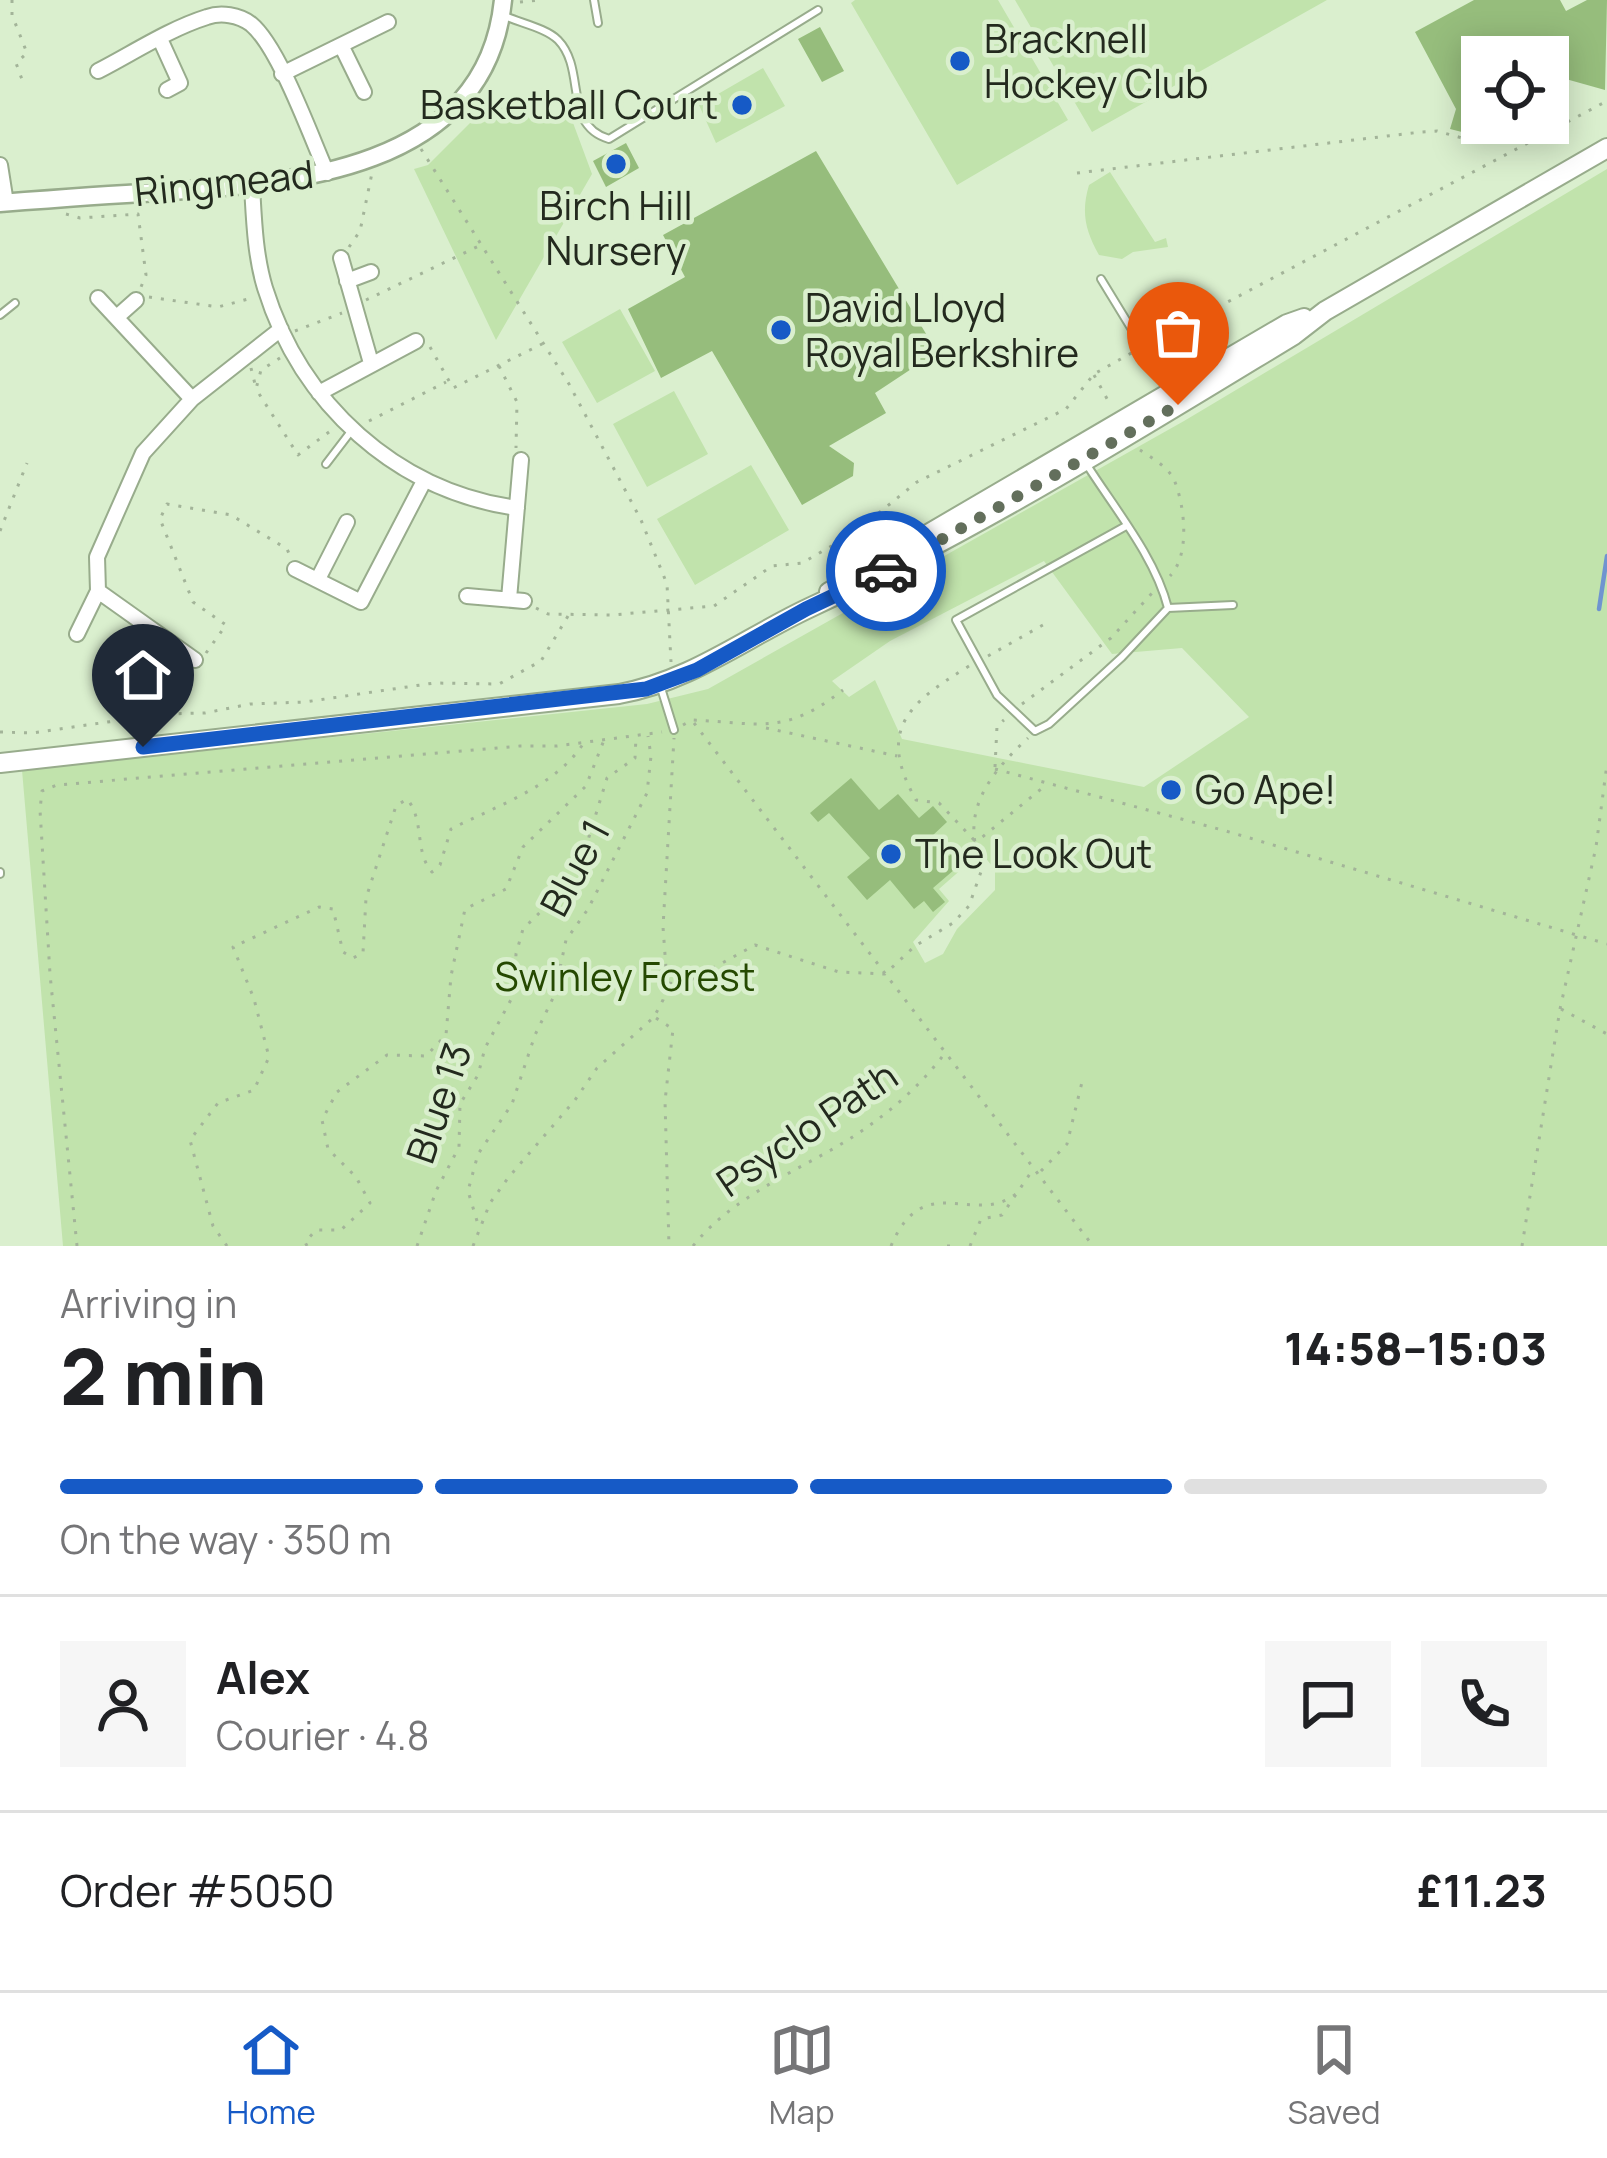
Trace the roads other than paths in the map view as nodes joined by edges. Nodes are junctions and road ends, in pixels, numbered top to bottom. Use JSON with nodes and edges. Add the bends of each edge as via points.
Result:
{"nodes":[{"id":1,"x":594,"y":0,"type":"edge"},
{"id":2,"x":502,"y":7,"type":"edge"},
{"id":3,"x":234,"y":8,"type":"edge"},
{"id":4,"x":818,"y":10,"type":"dead end"},
{"id":5,"x":388,"y":22,"type":"dead end"},
{"id":6,"x":598,"y":23,"type":"dead end"},
{"id":7,"x":160,"y":40,"type":"junction"},
{"id":8,"x":340,"y":45,"type":"junction"},
{"id":9,"x":98,"y":71,"type":"dead end"},
{"id":10,"x":282,"y":74,"type":"junction"},
{"id":11,"x":167,"y":90,"type":"dead end"},
{"id":12,"x":364,"y":92,"type":"dead end"},
{"id":13,"x":1607,"y":148,"type":"edge"},
{"id":14,"x":0,"y":165,"type":"edge"},
{"id":15,"x":327,"y":173,"type":"junction"},
{"id":16,"x":252,"y":186,"type":"junction"},
{"id":17,"x":3,"y":203,"type":"edge"},
{"id":18,"x":341,"y":258,"type":"road end"},
{"id":19,"x":371,"y":272,"type":"dead end"},
{"id":20,"x":1101,"y":278,"type":"dead end"},
{"id":21,"x":347,"y":280,"type":"junction"},
{"id":22,"x":98,"y":298,"type":"dead end"},
{"id":23,"x":136,"y":299,"type":"road end"},
{"id":24,"x":15,"y":304,"type":"dead end"},
{"id":25,"x":0,"y":315,"type":"edge"},
{"id":26,"x":118,"y":316,"type":"junction"},
{"id":27,"x":285,"y":339,"type":"junction"},
{"id":28,"x":416,"y":341,"type":"road end"},
{"id":29,"x":371,"y":363,"type":"junction"},
{"id":30,"x":319,"y":392,"type":"junction"},
{"id":31,"x":192,"y":399,"type":"junction"},
{"id":32,"x":1174,"y":399,"type":"junction"},
{"id":33,"x":348,"y":425,"type":"junction"},
{"id":34,"x":1080,"y":454,"type":"junction"},
{"id":35,"x":521,"y":460,"type":"road end"},
{"id":36,"x":326,"y":464,"type":"dead end"},
{"id":37,"x":424,"y":482,"type":"junction"},
{"id":38,"x":517,"y":508,"type":"junction"},
{"id":39,"x":347,"y":522,"type":"dead end"},
{"id":40,"x":1126,"y":526,"type":"junction"},
{"id":41,"x":296,"y":569,"type":"road end"},
{"id":42,"x":318,"y":579,"type":"junction"},
{"id":43,"x":98,"y":591,"type":"junction"},
{"id":44,"x":467,"y":596,"type":"dead end"},
{"id":45,"x":1233,"y":605,"type":"dead end"},
{"id":46,"x":1168,"y":608,"type":"junction"},
{"id":47,"x":77,"y":634,"type":"dead end"},
{"id":48,"x":175,"y":647,"type":"junction"},
{"id":49,"x":195,"y":660,"type":"road end"},
{"id":50,"x":165,"y":664,"type":"dead end"},
{"id":51,"x":667,"y":683,"type":"junction"},
{"id":52,"x":674,"y":730,"type":"road end"},
{"id":53,"x":0,"y":763,"type":"edge"}],
"edges":[{"from":1,"to":6,"type":"lane"},
{"from":2,"to":4,"type":"lane","via":[[556,38],[582,123],[609,140]]},
{"from":2,"to":15,"type":"street","name":"Ringmead","via":[[483,69],[455,106],[413,138]]},
{"from":3,"to":7,"type":"street"},
{"from":3,"to":10,"type":"street"},
{"from":5,"to":8,"type":"street"},
{"from":7,"to":9,"type":"street"},
{"from":7,"to":11,"type":"street","via":[[180,83]]},
{"from":8,"to":10,"type":"street"},
{"from":8,"to":12,"type":"street"},
{"from":10,"to":15,"type":"street"},
{"from":13,"to":32,"type":"main road","via":[[1325,311],[1287,324]]},
{"from":14,"to":17,"type":"street"},
{"from":15,"to":16,"type":"street","name":"Ringmead"},
{"from":16,"to":17,"type":"street","name":"Ringmead"},
{"from":16,"to":27,"type":"street","via":[[256,244]]},
{"from":18,"to":21,"type":"street"},
{"from":19,"to":21,"type":"street"},
{"from":20,"to":32,"type":"lane"},
{"from":21,"to":29,"type":"street"},
{"from":22,"to":26,"type":"street"},
{"from":23,"to":26,"type":"street"},
{"from":24,"to":25,"type":"lane"},
{"from":26,"to":31,"type":"street"},
{"from":27,"to":30,"type":"street"},
{"from":27,"to":31,"type":"street"},
{"from":28,"to":29,"type":"street"},
{"from":29,"to":30,"type":"street"},
{"from":30,"to":33,"type":"street"},
{"from":31,"to":43,"type":"street","via":[[142,454],[128,482],[97,556]]},
{"from":32,"to":34,"type":"main road"},
{"from":33,"to":36,"type":"lane"},
{"from":33,"to":37,"type":"street"},
{"from":34,"to":40,"type":"lane"},
{"from":34,"to":51,"type":"main road"},
{"from":35,"to":38,"type":"street"},
{"from":37,"to":38,"type":"street"},
{"from":37,"to":42,"type":"street","via":[[361,602]]},
{"from":38,"to":44,"type":"street","via":[[517,600]]},
{"from":39,"to":42,"type":"street"},
{"from":40,"to":46,"type":"lane"},
{"from":40,"to":46,"type":"lane","via":[[956,620],[997,695],[1035,731]]},
{"from":41,"to":42,"type":"street"},
{"from":43,"to":47,"type":"street"},
{"from":43,"to":48,"type":"street"},
{"from":45,"to":46,"type":"lane"},
{"from":48,"to":49,"type":"street"},
{"from":48,"to":50,"type":"street"},
{"from":51,"to":52,"type":"lane"},
{"from":51,"to":53,"type":"main road"}]}
